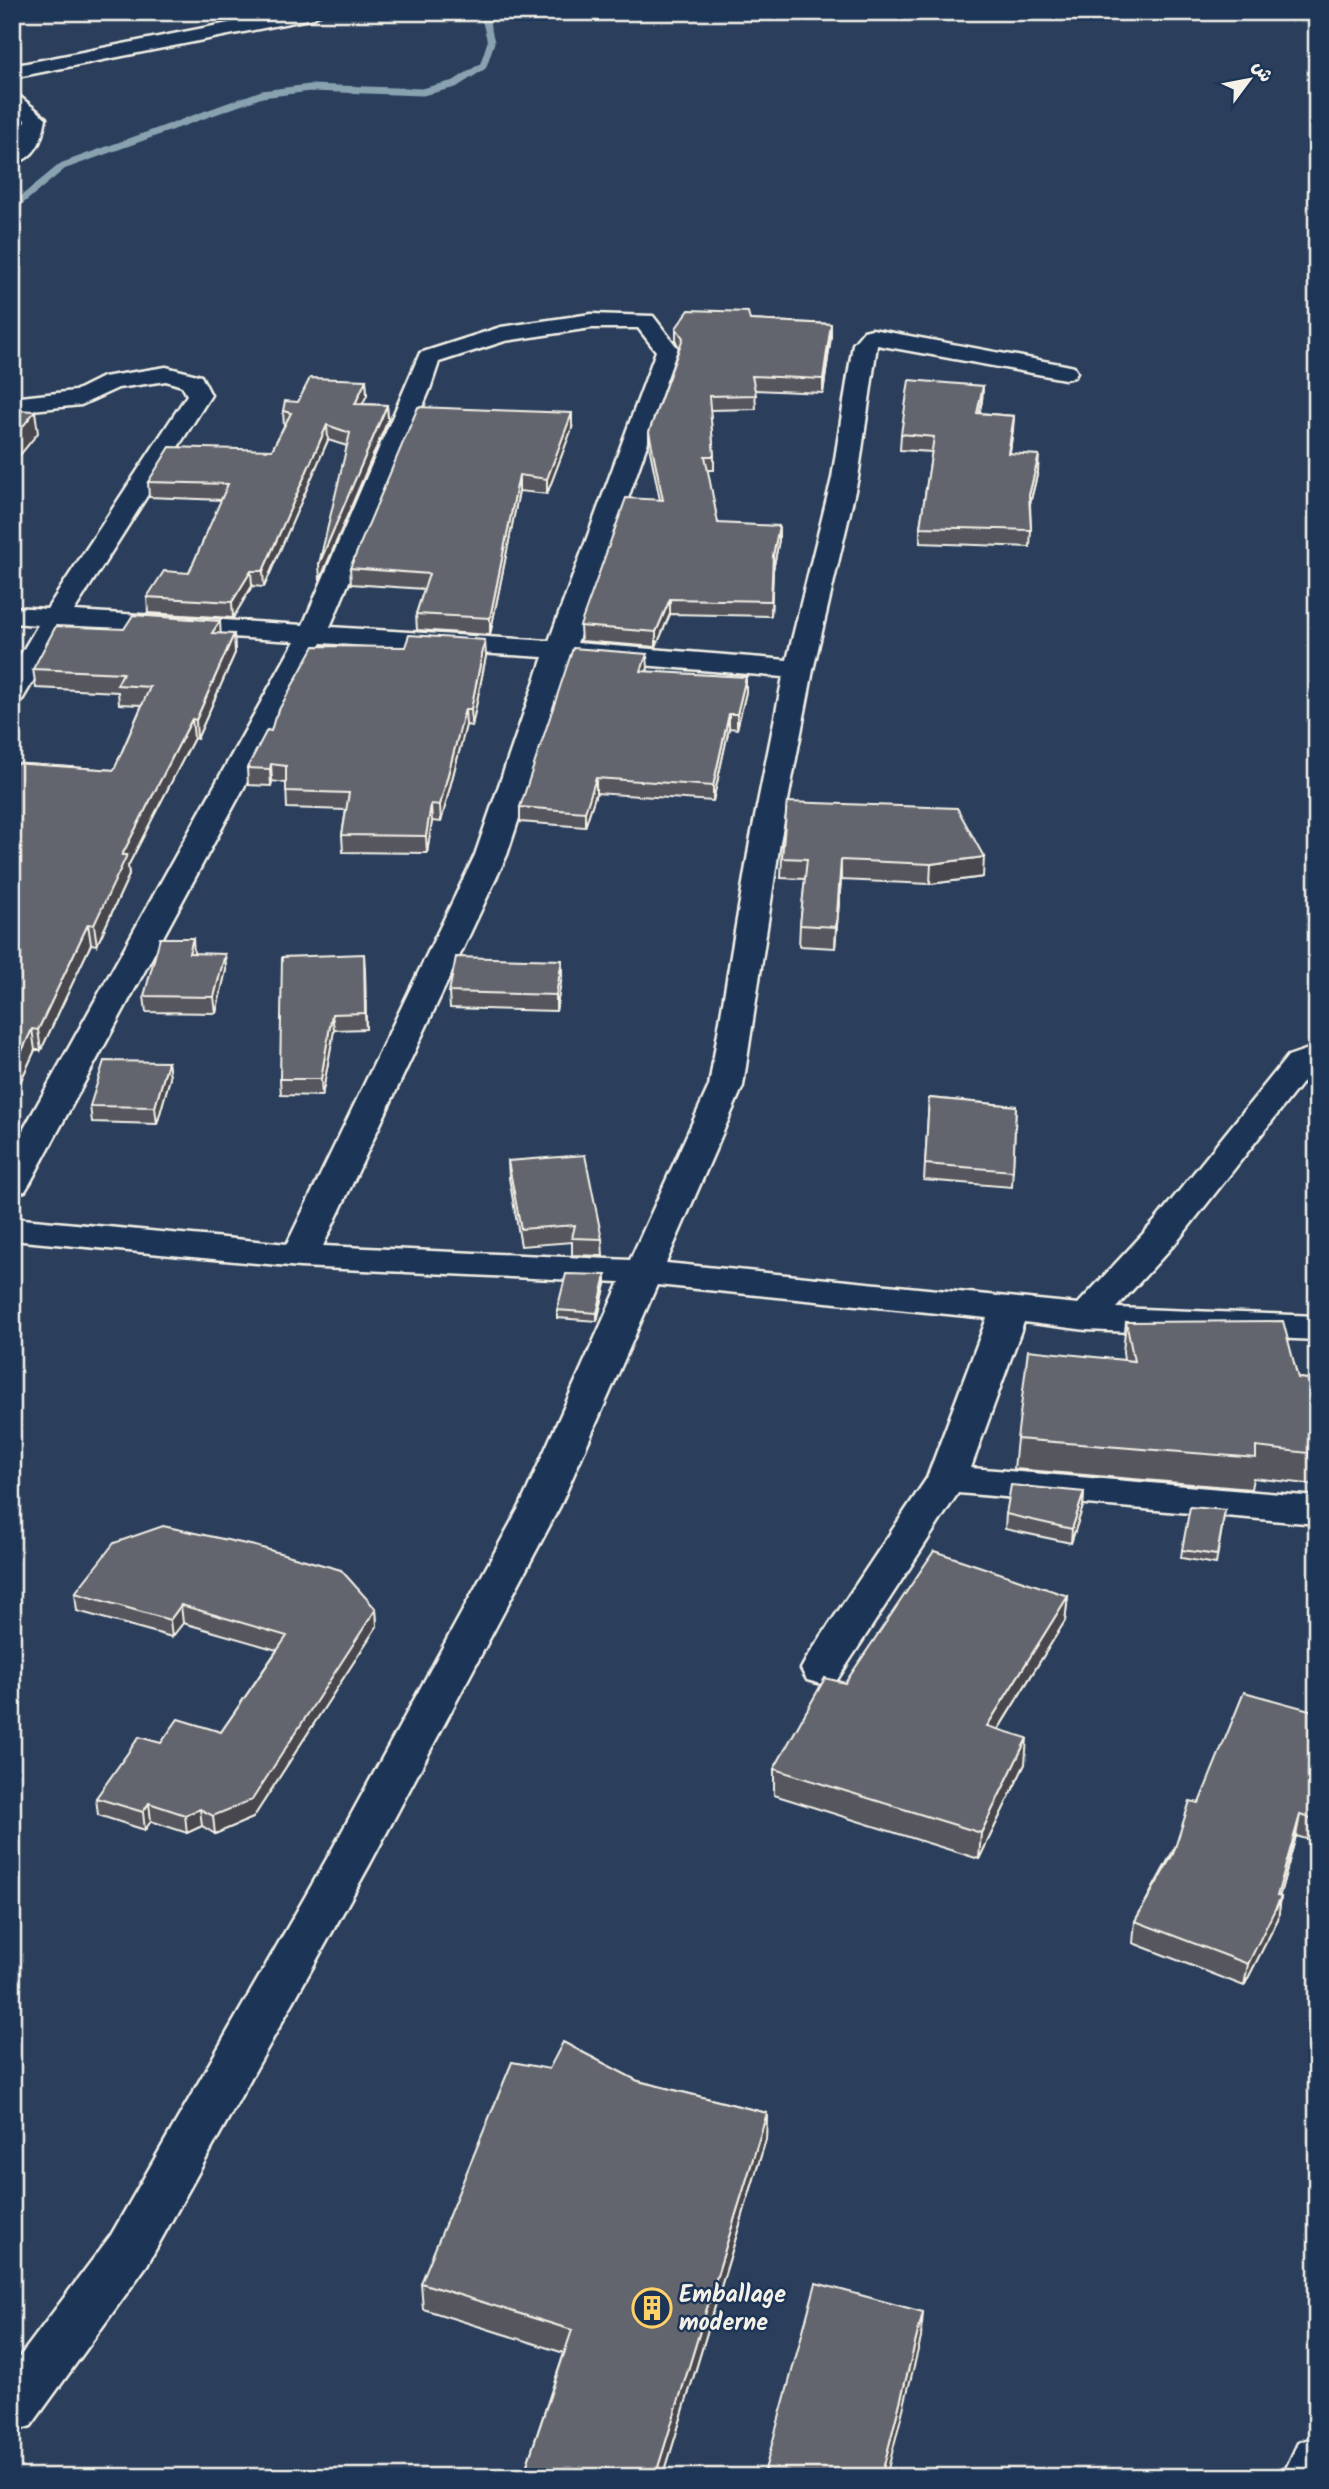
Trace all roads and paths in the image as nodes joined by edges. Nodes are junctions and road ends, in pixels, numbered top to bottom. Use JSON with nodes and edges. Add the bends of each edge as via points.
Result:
{"nodes":[{"id":1,"x":314,"y":12,"type":"edge"},
{"id":2,"x":12,"y":72,"type":"edge"},
{"id":3,"x":12,"y":100,"type":"edge"},
{"id":4,"x":12,"y":158,"type":"edge"},
{"id":5,"x":1065,"y":372,"type":"dead end"},
{"id":6,"x":12,"y":405,"type":"edge"},
{"id":7,"x":12,"y":615,"type":"edge"},
{"id":8,"x":58,"y":618,"type":"junction"},
{"id":9,"x":313,"y":634,"type":"junction"},
{"id":10,"x":560,"y":650,"type":"junction"},
{"id":11,"x":799,"y":670,"type":"junction"},
{"id":12,"x":12,"y":694,"type":"edge"},
{"id":13,"x":1317,"y":1056,"type":"edge"},
{"id":14,"x":12,"y":1183,"type":"edge"},
{"id":15,"x":12,"y":1229,"type":"edge"},
{"id":16,"x":300,"y":1256,"type":"junction"},
{"id":17,"x":643,"y":1272,"type":"junction"},
{"id":18,"x":1010,"y":1308,"type":"junction"},
{"id":19,"x":1086,"y":1318,"type":"junction"},
{"id":20,"x":1317,"y":1328,"type":"edge"},
{"id":21,"x":947,"y":1479,"type":"junction"},
{"id":22,"x":1317,"y":1511,"type":"edge"},
{"id":23,"x":822,"y":1669,"type":"dead end"},
{"id":24,"x":12,"y":2409,"type":"edge"},
{"id":25,"x":1317,"y":2460,"type":"edge"},
{"id":26,"x":1309,"y":2477,"type":"edge"}],
"edges":[{"from":1,"to":2,"type":"street"},
{"from":3,"to":4,"type":"street","via":[[36,118],[31,144]]},
{"from":5,"to":11,"type":"street","via":[[872,336],[865,344],[845,478]]},
{"from":6,"to":8,"type":"street","via":[[81,398],[112,382],[166,374],[192,381],[199,396]]},
{"from":7,"to":8,"type":"street"},
{"from":8,"to":9,"type":"street"},
{"from":8,"to":12,"type":"street"},
{"from":9,"to":10,"type":"street"},
{"from":9,"to":10,"type":"street","via":[[428,358],[501,334],[592,321],[645,321],[668,351]]},
{"from":9,"to":14,"type":"street"},
{"from":10,"to":11,"type":"street"},
{"from":10,"to":16,"type":"street","via":[[491,855]]},
{"from":11,"to":17,"type":"street","via":[[765,842],[726,1086]]},
{"from":13,"to":19,"type":"street","via":[[1300,1063],[1167,1230]]},
{"from":15,"to":16,"type":"street"},
{"from":16,"to":17,"type":"street"},
{"from":17,"to":18,"type":"street"},
{"from":17,"to":24,"type":"street","via":[[540,1506],[340,1876],[130,2250]]},
{"from":18,"to":19,"type":"street"},
{"from":18,"to":21,"type":"street"},
{"from":19,"to":20,"type":"street"},
{"from":21,"to":22,"type":"street"},
{"from":21,"to":23,"type":"street"},
{"from":25,"to":26,"type":"street"}]}
